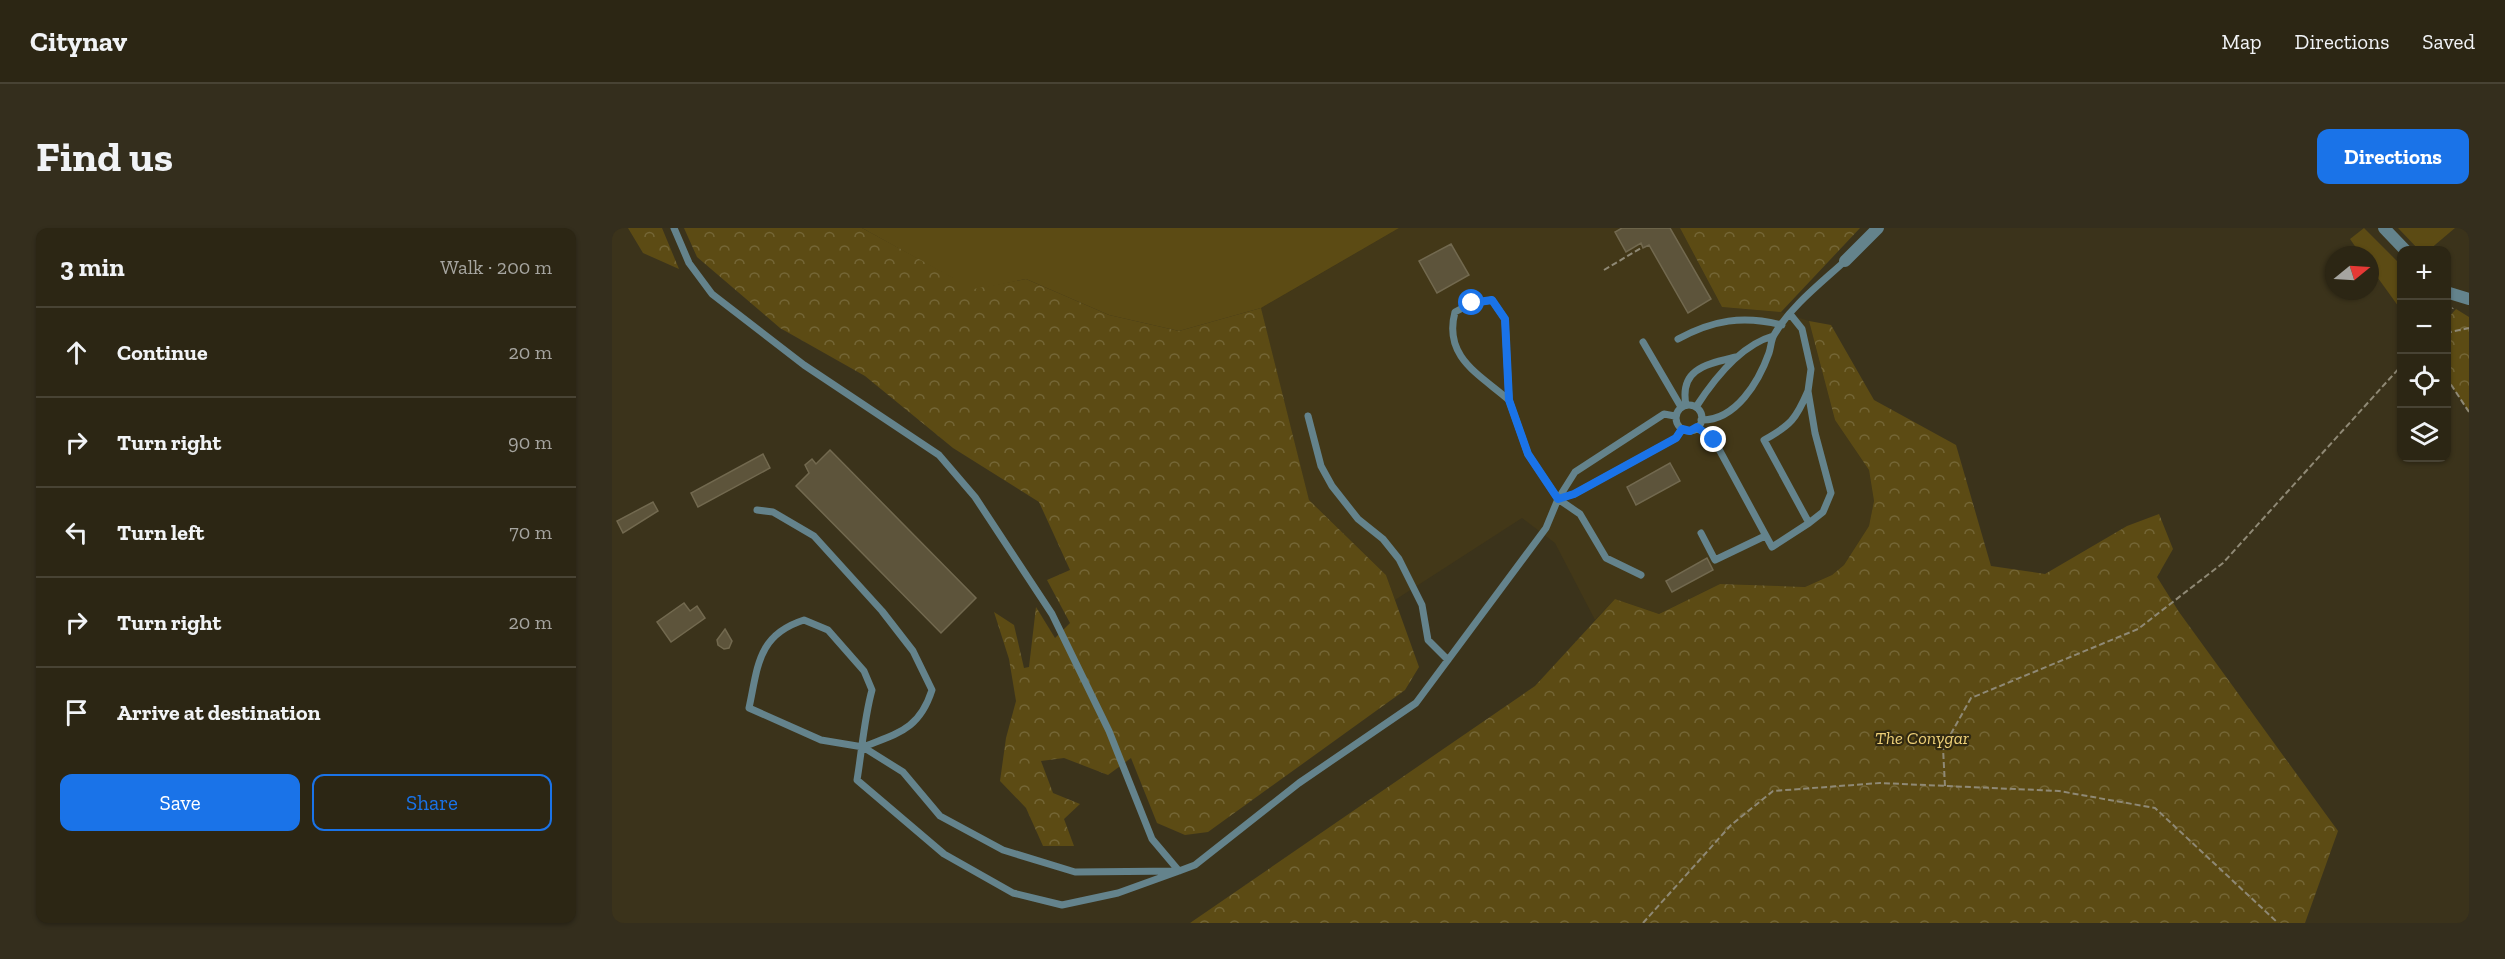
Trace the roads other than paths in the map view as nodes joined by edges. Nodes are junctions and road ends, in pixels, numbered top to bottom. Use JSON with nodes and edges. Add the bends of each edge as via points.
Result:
{"nodes":[{"id":1,"x":674,"y":228,"type":"edge"},
{"id":2,"x":1878,"y":228,"type":"edge"},
{"id":3,"x":2384,"y":228,"type":"edge"},
{"id":4,"x":2401,"y":246,"type":"edge"},
{"id":5,"x":1845,"y":261,"type":"joint"},
{"id":6,"x":2451,"y":294,"type":"edge"},
{"id":7,"x":2469,"y":299,"type":"edge"},
{"id":8,"x":1790,"y":314,"type":"junction"},
{"id":9,"x":1782,"y":325,"type":"junction"},
{"id":10,"x":1773,"y":336,"type":"junction"},
{"id":11,"x":1678,"y":339,"type":"dead end"},
{"id":12,"x":1644,"y":342,"type":"dead end"},
{"id":13,"x":1738,"y":356,"type":"junction"},
{"id":14,"x":1808,"y":391,"type":"junction"},
{"id":15,"x":1509,"y":400,"type":"junction"},
{"id":16,"x":1684,"y":406,"type":"junction"},
{"id":17,"x":1696,"y":406,"type":"junction"},
{"id":18,"x":1308,"y":416,"type":"dead end"},
{"id":19,"x":1676,"y":416,"type":"junction"},
{"id":20,"x":1701,"y":420,"type":"junction"},
{"id":21,"x":1697,"y":427,"type":"junction"},
{"id":22,"x":1682,"y":429,"type":"junction"},
{"id":23,"x":1558,"y":499,"type":"junction"},
{"id":24,"x":757,"y":510,"type":"dead end"},
{"id":25,"x":1809,"y":523,"type":"junction"},
{"id":26,"x":1701,"y":533,"type":"dead end"},
{"id":27,"x":1765,"y":536,"type":"junction"},
{"id":28,"x":1641,"y":575,"type":"dead end"},
{"id":29,"x":1448,"y":660,"type":"junction"},
{"id":30,"x":862,"y":747,"type":"junction"},
{"id":31,"x":1179,"y":871,"type":"junction"}],
"edges":[{"from":1,"to":31,"type":"lane","via":[[689,263],[712,294],[804,365],[939,455],[962,480],[1052,614],[1105,721],[1152,839]]},
{"from":2,"to":5,"type":"street"},
{"from":3,"to":4,"type":"street"},
{"from":5,"to":8,"type":"lane"},
{"from":6,"to":7,"type":"street"},
{"from":8,"to":9,"type":"lane"},
{"from":8,"to":14,"type":"lane","via":[[1802,329],[1811,369]]},
{"from":9,"to":10,"type":"lane"},
{"from":9,"to":11,"type":"lane","via":[[1725,321],[1705,325]]},
{"from":10,"to":13,"type":"lane","via":[[1757,341]]},
{"from":10,"to":20,"type":"lane","via":[[1750,391],[1719,418]]},
{"from":12,"to":16,"type":"lane"},
{"from":13,"to":16,"type":"lane","via":[[1710,363],[1691,374],[1685,383]]},
{"from":13,"to":17,"type":"lane"},
{"from":14,"to":25,"type":"lane","via":[[1831,493],[1823,512]]},
{"from":14,"to":25,"type":"lane","via":[[1797,417],[1788,427],[1764,440]]},
{"from":15,"to":15,"type":"lane","via":[[1505,319],[1492,300],[1472,303],[1455,312],[1450,329],[1454,346],[1464,362]]},
{"from":15,"to":23,"type":"lane","via":[[1528,454]]},
{"from":16,"to":17,"type":"lane"},
{"from":16,"to":19,"type":"lane"},
{"from":17,"to":20,"type":"lane"},
{"from":18,"to":29,"type":"lane","via":[[1321,466],[1332,486],[1358,519],[1383,539],[1399,559],[1422,605],[1428,640]]},
{"from":19,"to":22,"type":"lane"},
{"from":19,"to":23,"type":"lane","via":[[1664,414],[1575,472]]},
{"from":20,"to":21,"type":"lane"},
{"from":21,"to":22,"type":"lane","via":[[1690,431]]},
{"from":21,"to":27,"type":"lane","via":[[1714,440]]},
{"from":22,"to":23,"type":"lane","via":[[1676,438]]},
{"from":23,"to":28,"type":"lane","via":[[1580,514],[1606,558]]},
{"from":23,"to":29,"type":"lane","via":[[1546,528]]},
{"from":24,"to":30,"type":"lane","via":[[773,512],[814,536],[913,651],[932,690],[926,711],[907,729]]},
{"from":25,"to":27,"type":"lane","via":[[1772,547]]},
{"from":26,"to":27,"type":"lane","via":[[1715,560]]},
{"from":29,"to":31,"type":"lane","via":[[1416,703],[1299,783],[1195,865]]},
{"from":30,"to":30,"type":"lane","via":[[872,690],[864,671],[828,630],[804,620],[778,633],[762,649],[749,708],[821,740]]},
{"from":30,"to":31,"type":"lane","via":[[903,772],[940,816],[1003,850],[1075,872]]},
{"from":30,"to":31,"type":"lane","via":[[857,780],[944,854],[1013,893],[1062,904],[1118,893]]}]}
